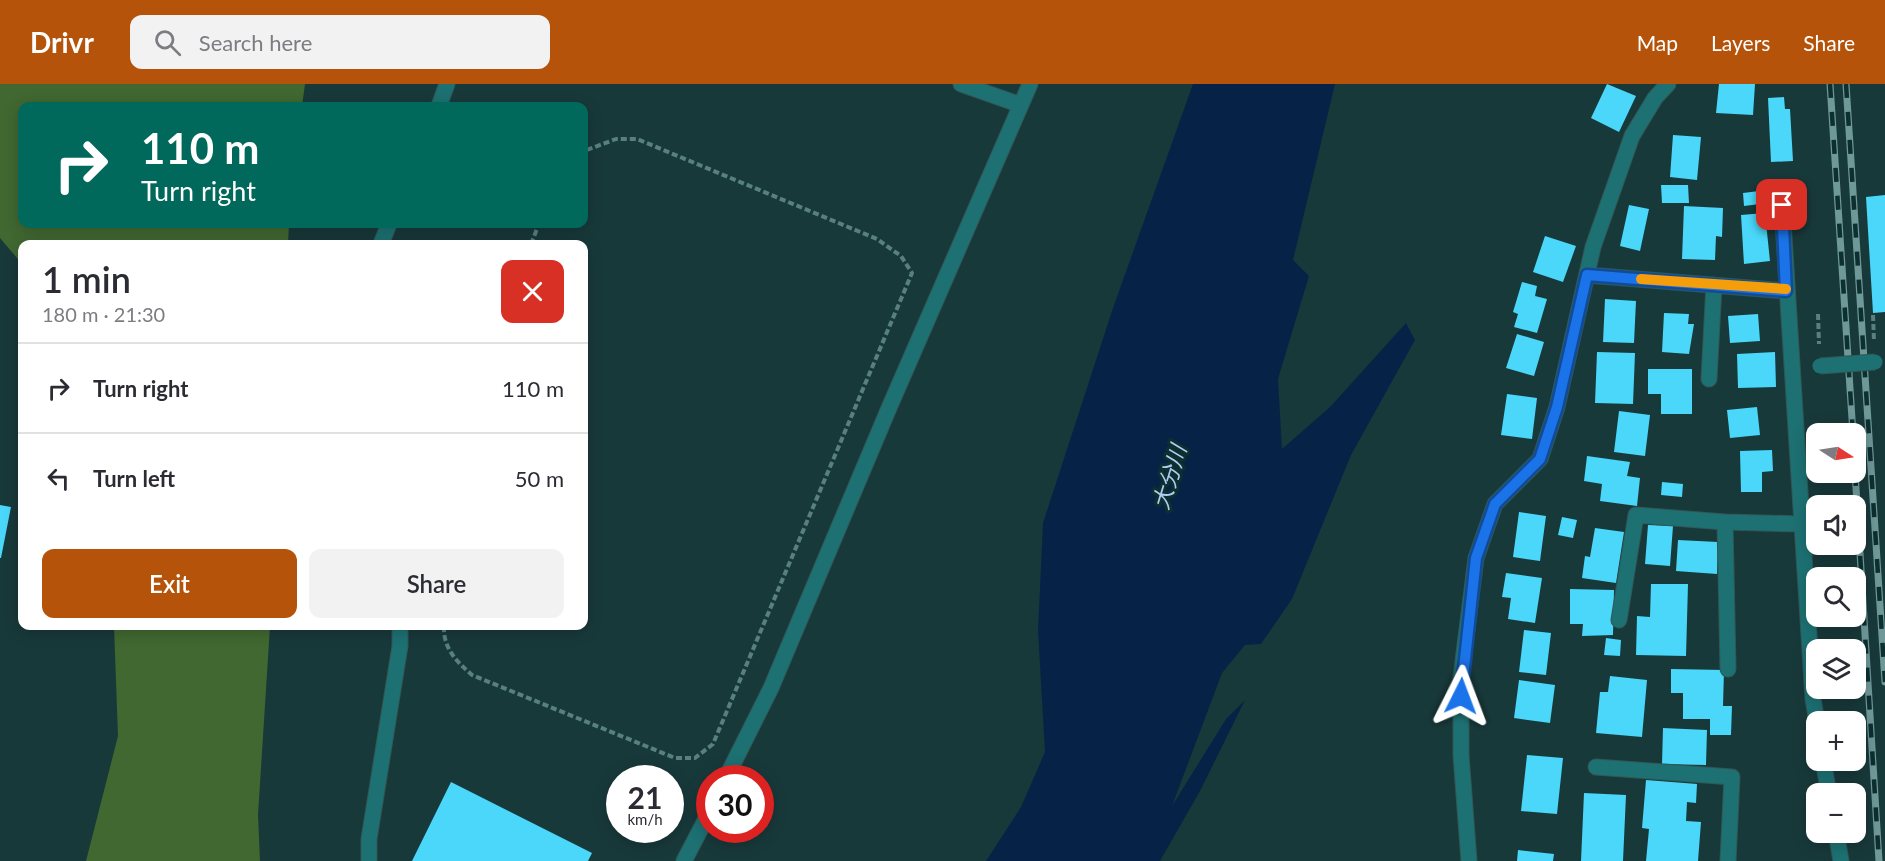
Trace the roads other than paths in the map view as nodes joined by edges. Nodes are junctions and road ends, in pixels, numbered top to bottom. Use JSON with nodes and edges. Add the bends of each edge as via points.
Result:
{"nodes":[{"id":1,"x":447,"y":84,"type":"edge"},
{"id":2,"x":961,"y":84,"type":"edge"},
{"id":3,"x":1030,"y":84,"type":"edge"},
{"id":4,"x":1668,"y":84,"type":"edge"},
{"id":5,"x":440,"y":102,"type":"edge"},
{"id":6,"x":1021,"y":105,"type":"junction"},
{"id":7,"x":1782,"y":205,"type":"dead end"},
{"id":8,"x":1587,"y":275,"type":"junction"},
{"id":9,"x":1714,"y":285,"type":"junction"},
{"id":10,"x":1786,"y":291,"type":"junction"},
{"id":11,"x":1875,"y":362,"type":"dead end"},
{"id":12,"x":1820,"y":366,"type":"road end"},
{"id":13,"x":1709,"y":379,"type":"dead end"},
{"id":14,"x":1725,"y":522,"type":"junction"},
{"id":15,"x":1802,"y":524,"type":"junction"},
{"id":16,"x":1620,"y":620,"type":"dead end"},
{"id":17,"x":400,"y":630,"type":"edge"},
{"id":18,"x":1728,"y":669,"type":"dead end"},
{"id":19,"x":1816,"y":711,"type":"edge"},
{"id":20,"x":732,"y":765,"type":"edge"},
{"id":21,"x":1596,"y":767,"type":"dead end"},
{"id":22,"x":696,"y":838,"type":"edge"},
{"id":23,"x":1838,"y":843,"type":"edge"},
{"id":24,"x":369,"y":861,"type":"edge"},
{"id":25,"x":684,"y":861,"type":"edge"},
{"id":26,"x":1469,"y":861,"type":"edge"},
{"id":27,"x":1728,"y":861,"type":"edge"},
{"id":28,"x":1841,"y":861,"type":"edge"}],
"edges":[{"from":1,"to":5,"type":"street"},
{"from":2,"to":6,"type":"street"},
{"from":3,"to":6,"type":"street"},
{"from":4,"to":8,"type":"street","via":[[1632,136]]},
{"from":6,"to":20,"type":"street","via":[[771,688]]},
{"from":7,"to":10,"type":"street"},
{"from":8,"to":9,"type":"street"},
{"from":8,"to":26,"type":"street","via":[[1557,407],[1540,459],[1495,504],[1476,558],[1461,677],[1461,755]]},
{"from":9,"to":10,"type":"street"},
{"from":9,"to":13,"type":"street"},
{"from":10,"to":15,"type":"street"},
{"from":11,"to":12,"type":"street","bridge":true},
{"from":14,"to":15,"type":"street"},
{"from":14,"to":16,"type":"street","via":[[1636,515]]},
{"from":14,"to":18,"type":"street"},
{"from":15,"to":19,"type":"street"},
{"from":17,"to":24,"type":"street"},
{"from":21,"to":27,"type":"street","via":[[1732,777]]},
{"from":22,"to":25,"type":"street"},
{"from":23,"to":28,"type":"street"}]}
